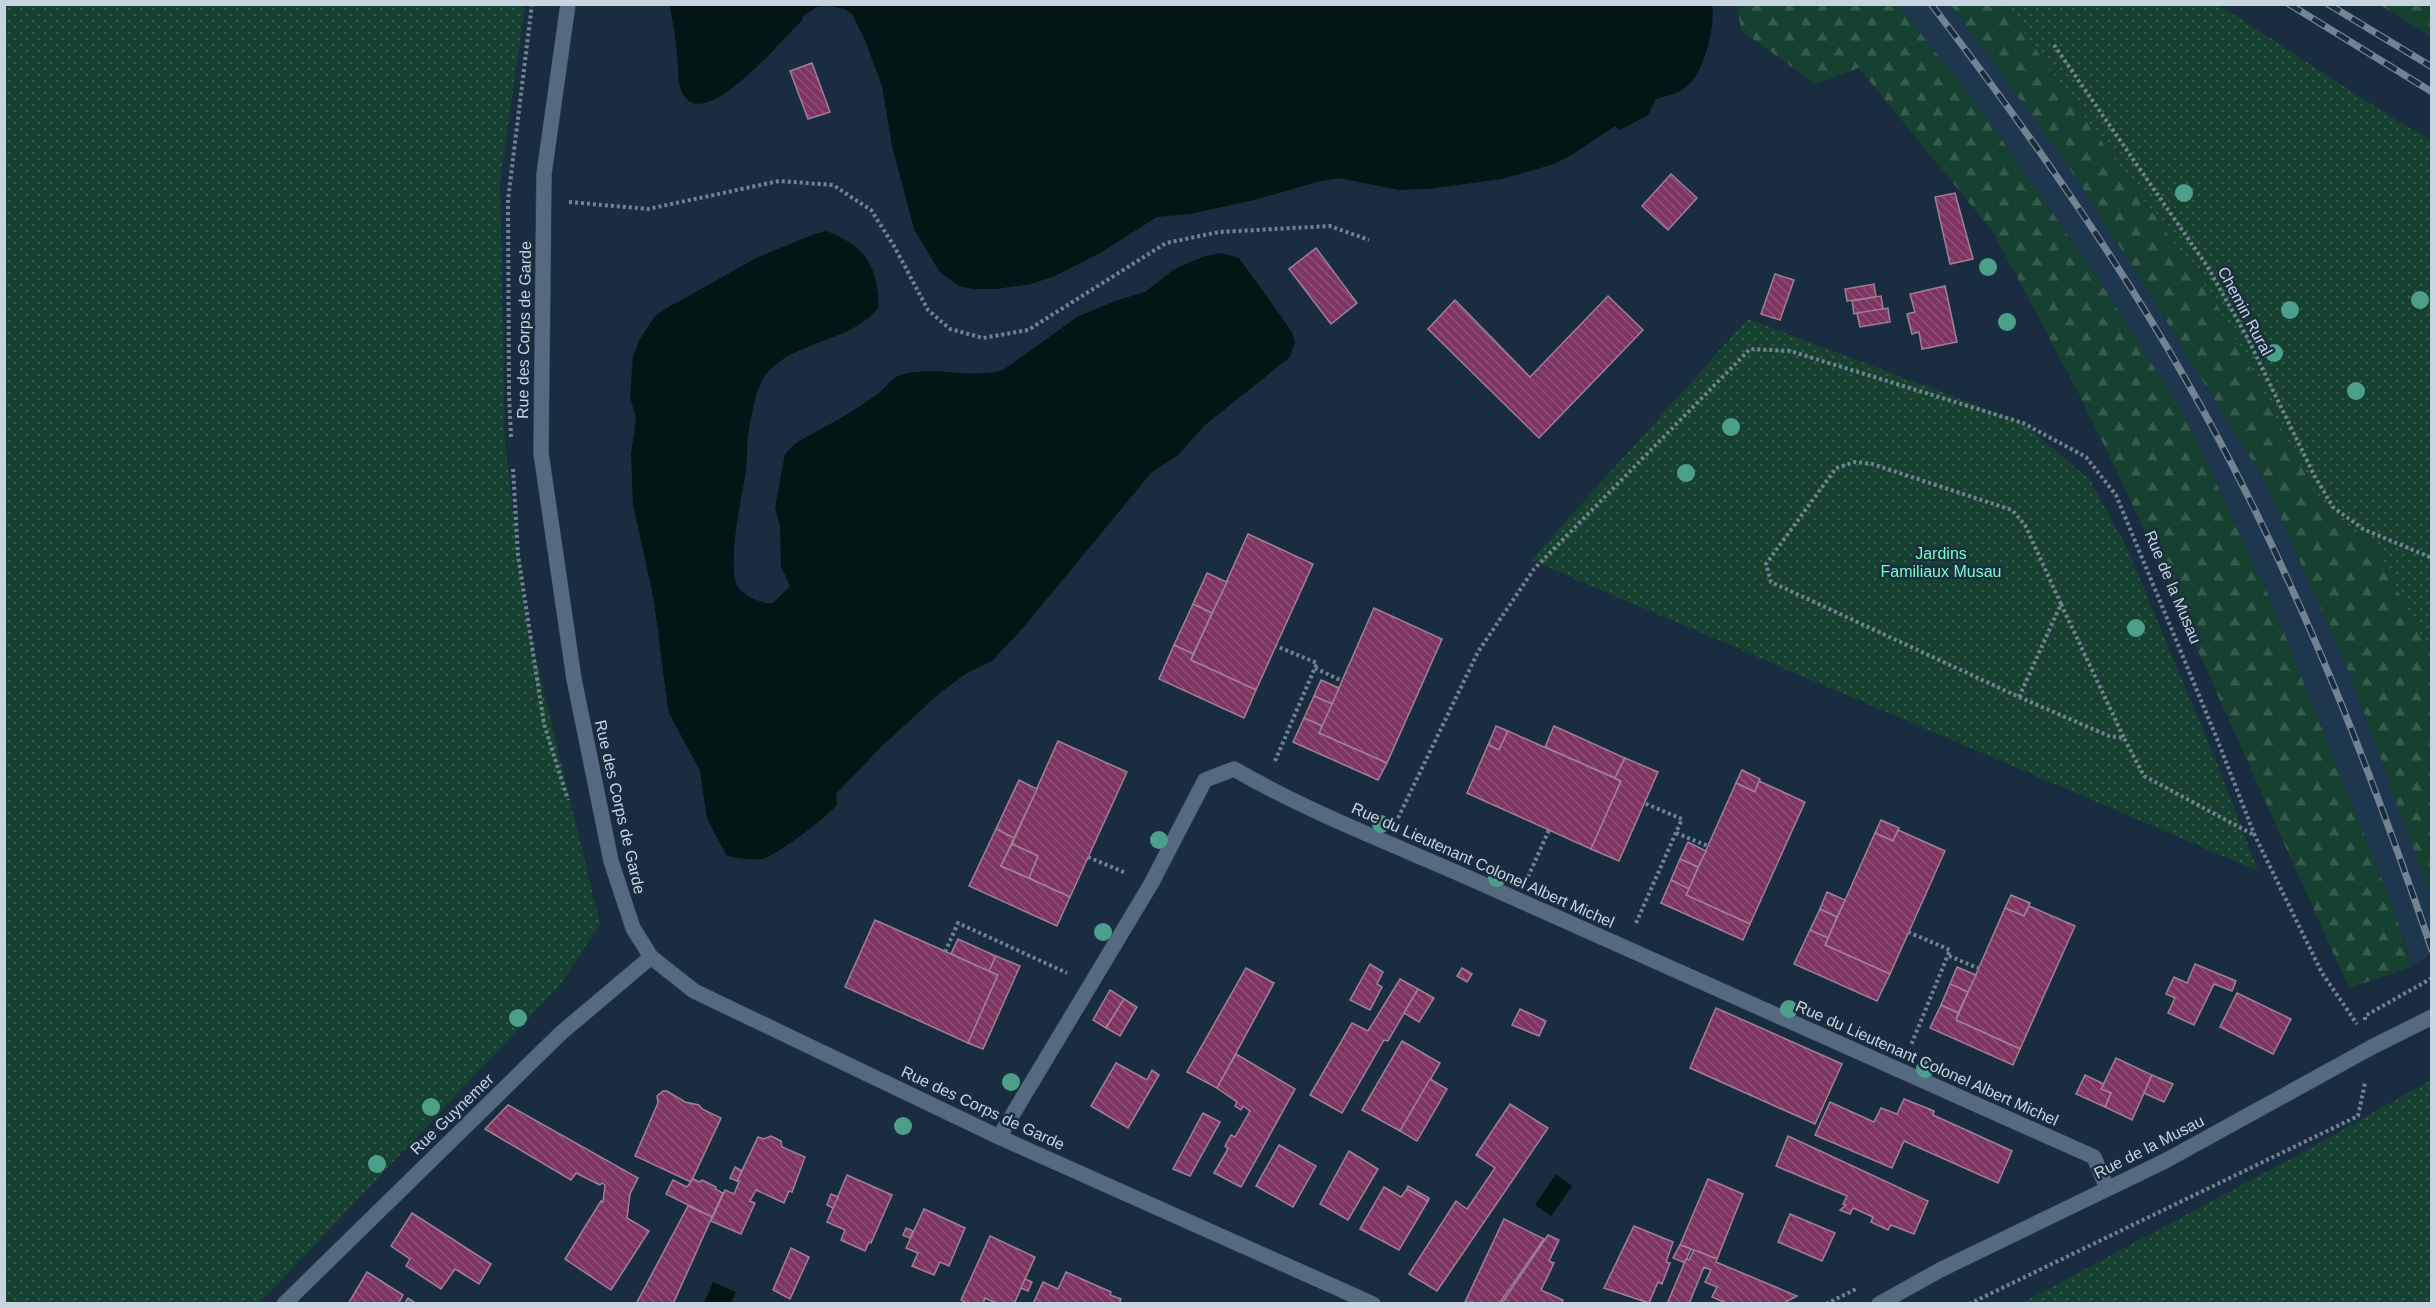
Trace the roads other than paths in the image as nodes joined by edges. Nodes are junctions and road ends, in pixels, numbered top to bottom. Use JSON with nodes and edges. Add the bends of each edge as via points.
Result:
{"nodes":[{"id":1,"x":568,"y":4,"type":"edge"},
{"id":2,"x":651,"y":957,"type":"junction"},
{"id":3,"x":2432,"y":1017,"type":"edge"},
{"id":4,"x":999,"y":1137,"type":"junction"},
{"id":5,"x":2107,"y":1188,"type":"junction"},
{"id":6,"x":1887,"y":1302,"type":"edge"},
{"id":7,"x":284,"y":1304,"type":"edge"},
{"id":8,"x":1373,"y":1304,"type":"edge"}],
"edges":[{"from":1,"to":2,"type":"street","name":"Rue des Corps de Garde","via":[[544,174],[541,453],[574,679],[601,819],[624,905]]},
{"from":2,"to":4,"type":"street","name":"Rue des Corps de Garde","via":[[694,991]]},
{"from":2,"to":7,"type":"street","name":"Rue Guynemer","via":[[561,1033]]},
{"from":3,"to":5,"type":"street","name":"Rue de la Musau","via":[[2165,1161]]},
{"from":4,"to":5,"type":"street","name":"Rue du Lieutenant Colonel Albert Michel","via":[[1151,884],[1205,780],[1234,769],[1386,843],[2094,1157]]},
{"from":4,"to":8,"type":"street","name":"Rue des Corps de Garde"},
{"from":5,"to":6,"type":"street","name":"Rue de la Musau","via":[[1940,1270]]}]}
